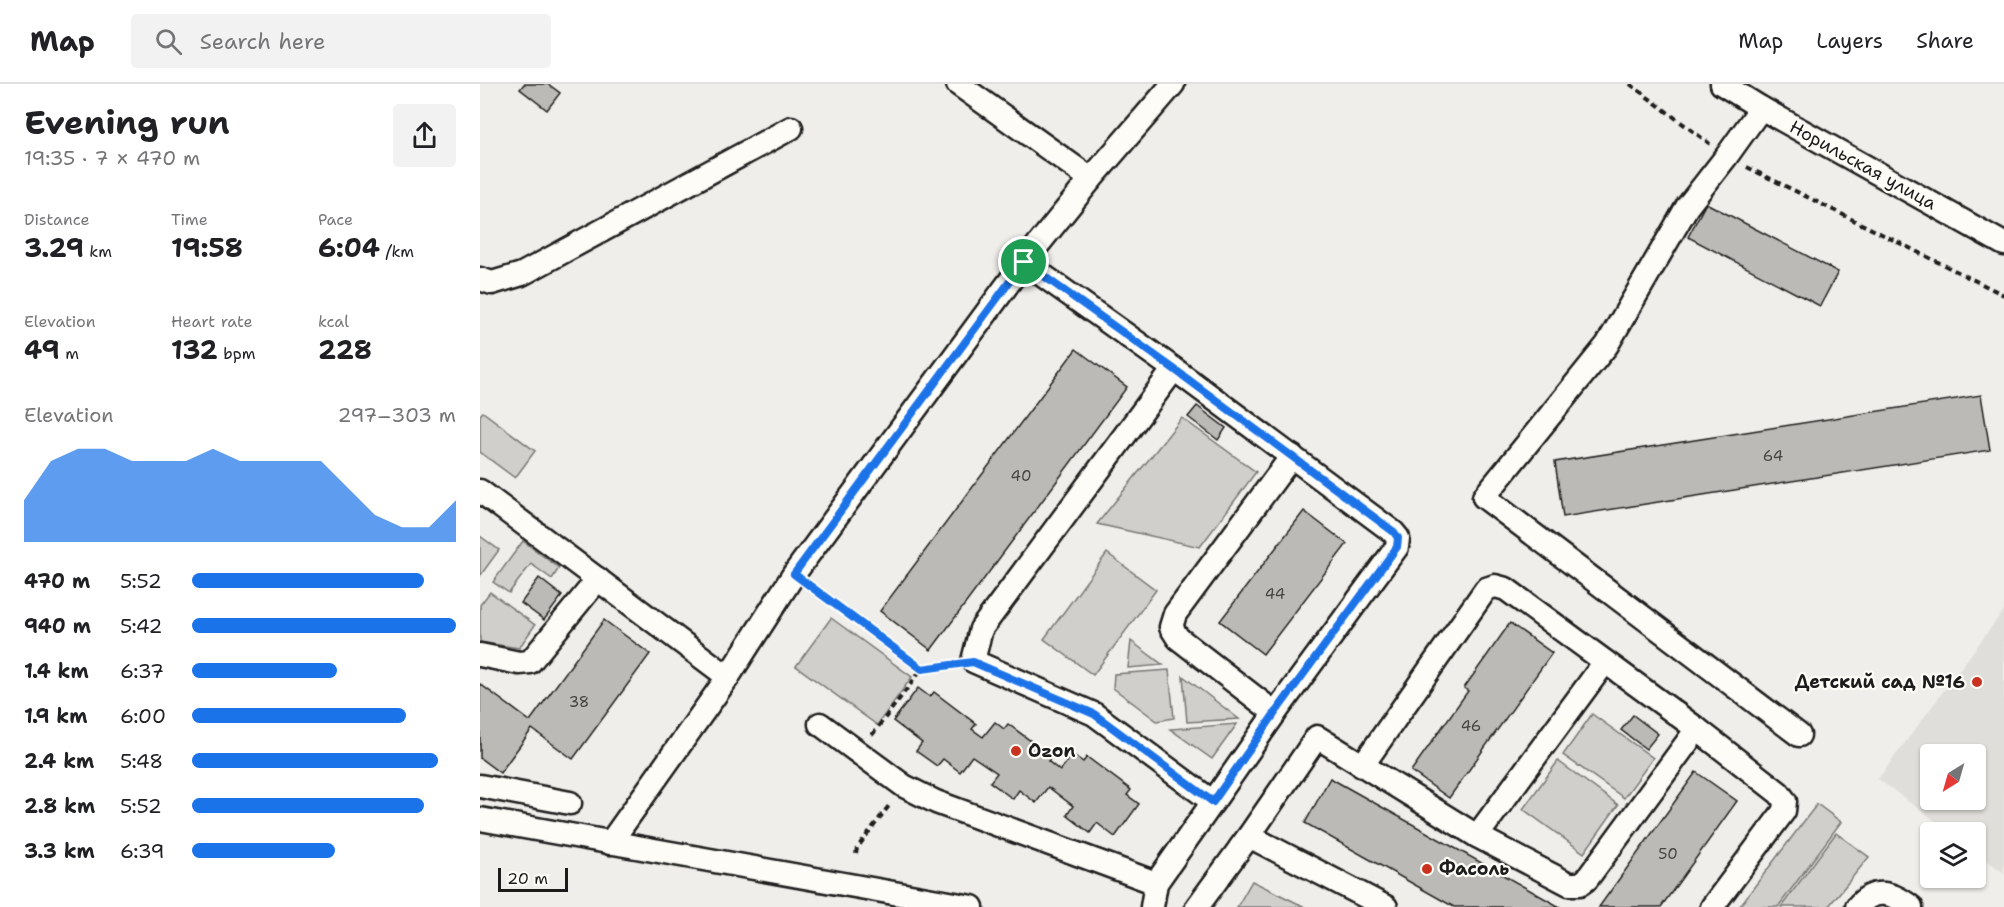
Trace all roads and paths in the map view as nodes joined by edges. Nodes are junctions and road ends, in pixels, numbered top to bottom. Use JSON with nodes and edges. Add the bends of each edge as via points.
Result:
{"nodes":[{"id":1,"x":958,"y":84,"type":"edge"},
{"id":2,"x":1173,"y":84,"type":"edge"},
{"id":3,"x":1630,"y":84,"type":"edge"},
{"id":4,"x":1722,"y":84,"type":"edge"},
{"id":5,"x":1761,"y":108,"type":"junction"},
{"id":6,"x":791,"y":128,"type":"dead end"},
{"id":7,"x":1726,"y":157,"type":"junction"},
{"id":8,"x":1091,"y":179,"type":"junction"},
{"id":9,"x":2004,"y":244,"type":"edge"},
{"id":10,"x":1024,"y":262,"type":"junction"},
{"id":11,"x":480,"y":279,"type":"edge"},
{"id":12,"x":2004,"y":295,"type":"edge"},
{"id":13,"x":1174,"y":369,"type":"junction"},
{"id":14,"x":1292,"y":456,"type":"junction"},
{"id":15,"x":480,"y":491,"type":"edge"},
{"id":16,"x":794,"y":574,"type":"junction"},
{"id":17,"x":598,"y":579,"type":"junction"},
{"id":18,"x":480,"y":655,"type":"edge"},
{"id":19,"x":973,"y":662,"type":"junction"},
{"id":20,"x":1605,"y":662,"type":"junction"},
{"id":21,"x":922,"y":669,"type":"junction"},
{"id":22,"x":728,"y":677,"type":"junction"},
{"id":23,"x":1275,"y":713,"type":"junction"},
{"id":24,"x":820,"y":724,"type":"dead end"},
{"id":25,"x":1697,"y":729,"type":"junction"},
{"id":26,"x":1799,"y":735,"type":"dead end"},
{"id":27,"x":859,"y":753,"type":"junction"},
{"id":28,"x":1362,"y":766,"type":"junction"},
{"id":29,"x":480,"y":786,"type":"edge"},
{"id":30,"x":1213,"y":802,"type":"junction"},
{"id":31,"x":570,"y":803,"type":"dead end"},
{"id":32,"x":886,"y":810,"type":"dead end"},
{"id":33,"x":480,"y":819,"type":"edge"},
{"id":34,"x":1249,"y":836,"type":"junction"},
{"id":35,"x":1477,"y":836,"type":"junction"},
{"id":36,"x":610,"y":843,"type":"junction"},
{"id":37,"x":856,"y":854,"type":"dead end"},
{"id":38,"x":1156,"y":883,"type":"junction"},
{"id":39,"x":972,"y":907,"type":"edge"},
{"id":40,"x":1152,"y":907,"type":"edge"},
{"id":41,"x":1197,"y":907,"type":"edge"},
{"id":42,"x":1386,"y":907,"type":"edge"},
{"id":43,"x":1712,"y":907,"type":"edge"},
{"id":44,"x":1857,"y":907,"type":"edge"},
{"id":45,"x":1911,"y":907,"type":"edge"}],
"edges":[{"from":1,"to":8,"type":"street"},
{"from":2,"to":8,"type":"street"},
{"from":3,"to":7,"type":"path"},
{"from":4,"to":5,"type":"street","name":"Норильская улица"},
{"from":5,"to":7,"type":"street"},
{"from":5,"to":9,"type":"street","name":"Норильская улица"},
{"from":6,"to":11,"type":"street","via":[[522,274],[492,283]]},
{"from":7,"to":12,"type":"path"},
{"from":7,"to":26,"type":"street","via":[[1687,207],[1607,345],[1484,497]]},
{"from":8,"to":10,"type":"street"},
{"from":10,"to":13,"type":"street"},
{"from":10,"to":16,"type":"street"},
{"from":13,"to":14,"type":"street"},
{"from":13,"to":19,"type":"street","via":[[981,629]]},
{"from":14,"to":23,"type":"street","via":[[1175,614],[1171,627],[1178,638]]},
{"from":14,"to":23,"type":"street","via":[[1398,538],[1397,547]]},
{"from":15,"to":17,"type":"street"},
{"from":16,"to":21,"type":"path"},
{"from":16,"to":22,"type":"street"},
{"from":17,"to":18,"type":"street","via":[[530,662]]},
{"from":17,"to":22,"type":"street"},
{"from":19,"to":21,"type":"path"},
{"from":19,"to":30,"type":"street","via":[[1094,714]]},
{"from":20,"to":25,"type":"street"},
{"from":20,"to":28,"type":"street","via":[[1506,589],[1486,589]]},
{"from":20,"to":35,"type":"street"},
{"from":21,"to":27,"type":"path"},
{"from":22,"to":36,"type":"street"},
{"from":23,"to":30,"type":"street"},
{"from":24,"to":27,"type":"street"},
{"from":25,"to":35,"type":"street","via":[[1580,884],[1569,884]]},
{"from":25,"to":43,"type":"street","via":[[1785,801],[1784,811]]},
{"from":27,"to":38,"type":"street","via":[[904,786],[936,802]]},
{"from":28,"to":34,"type":"street","via":[[1317,737]]},
{"from":28,"to":35,"type":"street"},
{"from":29,"to":31,"type":"street"},
{"from":30,"to":38,"type":"street"},
{"from":32,"to":37,"type":"path"},
{"from":33,"to":36,"type":"street"},
{"from":34,"to":41,"type":"street"},
{"from":34,"to":42,"type":"street"},
{"from":36,"to":39,"type":"street"},
{"from":38,"to":40,"type":"street"},
{"from":44,"to":45,"type":"street","via":[[1864,899],[1885,894]]}]}
